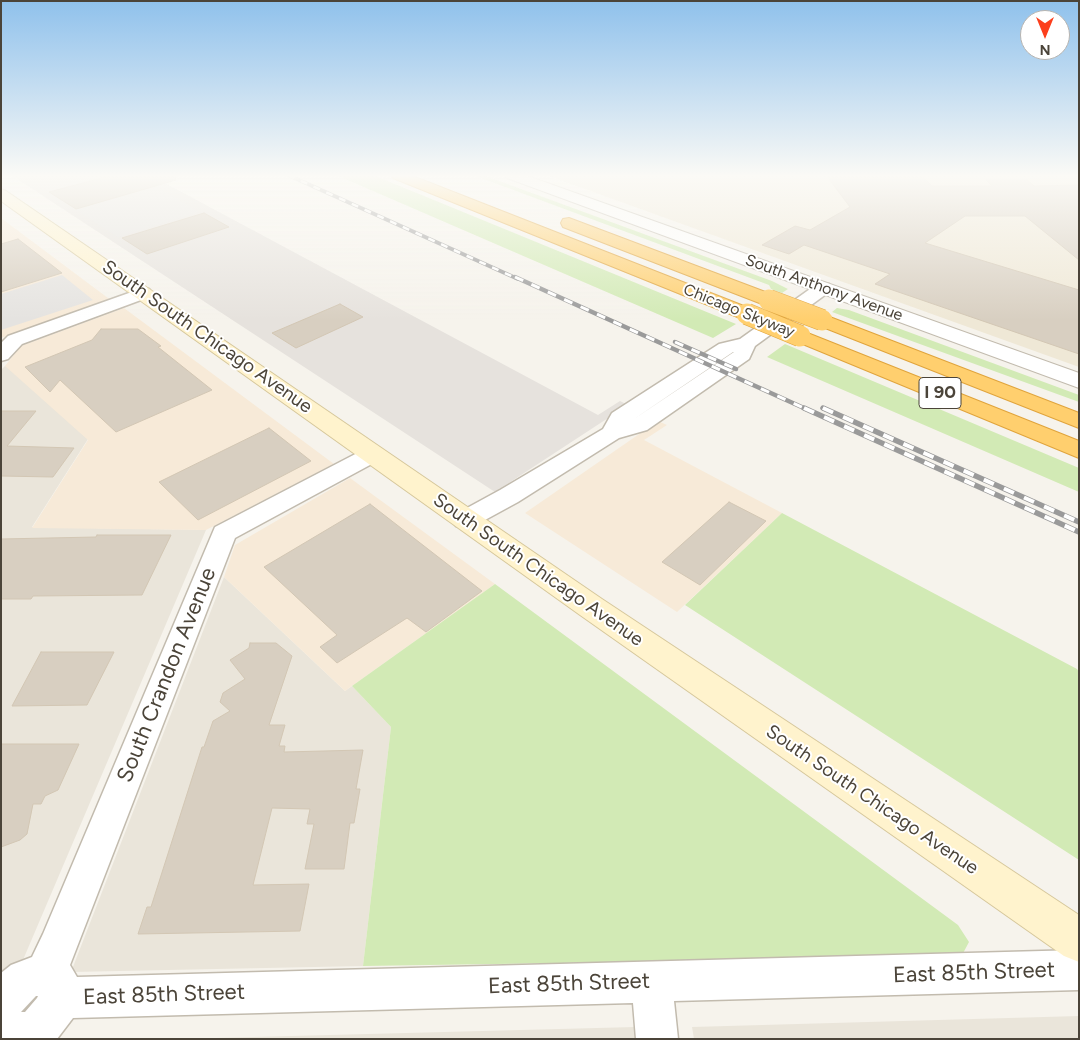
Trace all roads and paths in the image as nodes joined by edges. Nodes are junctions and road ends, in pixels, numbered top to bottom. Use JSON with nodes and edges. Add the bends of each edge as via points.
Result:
{"nodes":[{"id":1,"x":43,"y":224,"type":"edge"},
{"id":2,"x":520,"y":224,"type":"edge"},
{"id":3,"x":570,"y":224,"type":"edge"},
{"id":4,"x":646,"y":224,"type":"edge"},
{"id":5,"x":823,"y":288,"type":"junction"},
{"id":6,"x":143,"y":293,"type":"junction"},
{"id":7,"x":909,"y":354,"type":"junction"},
{"id":8,"x":1,"y":355,"type":"edge"},
{"id":9,"x":1079,"y":381,"type":"edge"},
{"id":10,"x":1079,"y":408,"type":"edge"},
{"id":11,"x":1079,"y":421,"type":"edge"},
{"id":12,"x":1079,"y":450,"type":"edge"},
{"id":13,"x":373,"y":454,"type":"junction"},
{"id":14,"x":465,"y":520,"type":"junction"},
{"id":15,"x":1079,"y":941,"type":"edge"},
{"id":16,"x":1079,"y":970,"type":"edge"},
{"id":17,"x":651,"y":982,"type":"junction"},
{"id":18,"x":52,"y":986,"type":"junction"},
{"id":19,"x":8,"y":1020,"type":"edge"},
{"id":20,"x":656,"y":1039,"type":"edge"}],
"edges":[{"from":1,"to":6,"type":"main road","name":"South South Chicago Avenue"},
{"from":2,"to":12,"type":"highway","name":"Chicago Skyway","number":"I 90","bridge":true},
{"from":3,"to":7,"type":"highway","name":"Chicago Skyway","number":"I 90","bridge":true},
{"from":4,"to":5,"type":"street","name":"South Anthony Avenue"},
{"from":5,"to":9,"type":"street","name":"South Anthony Avenue"},
{"from":5,"to":14,"type":"street","via":[[747,343],[726,348],[620,418],[611,433]]},
{"from":6,"to":8,"type":"street","via":[[15,340]]},
{"from":6,"to":13,"type":"main road","name":"South South Chicago Avenue"},
{"from":7,"to":10,"type":"highway","via":[[979,370]]},
{"from":7,"to":11,"type":"highway","name":"Chicago Skyway","number":"I 90"},
{"from":13,"to":14,"type":"main road","name":"South South Chicago Avenue"},
{"from":13,"to":18,"type":"street","name":"South Crandon Avenue","via":[[224,533]]},
{"from":14,"to":15,"type":"main road","name":"South South Chicago Avenue"},
{"from":16,"to":17,"type":"street","name":"East 85th Street"},
{"from":17,"to":18,"type":"street","name":"East 85th Street"},
{"from":17,"to":20,"type":"street"},
{"from":18,"to":19,"type":"street","name":"South Crandon Avenue","via":[[56,1008],[40,1027],[31,1032]]}]}
